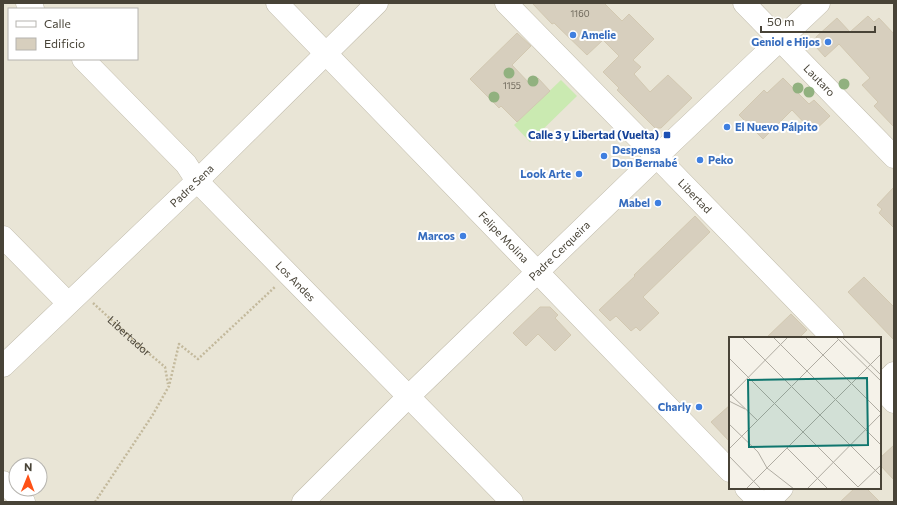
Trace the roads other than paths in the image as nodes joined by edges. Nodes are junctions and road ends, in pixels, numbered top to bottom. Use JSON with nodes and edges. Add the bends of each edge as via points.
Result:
{"nodes":[{"id":1,"x":277,"y":3,"type":"edge"},
{"id":2,"x":377,"y":3,"type":"edge"},
{"id":3,"x":506,"y":3,"type":"edge"},
{"id":4,"x":744,"y":3,"type":"edge"},
{"id":5,"x":819,"y":3,"type":"edge"},
{"id":6,"x":781,"y":40,"type":"junction"},
{"id":7,"x":326,"y":54,"type":"junction"},
{"id":8,"x":84,"y":60,"type":"edge"},
{"id":9,"x":657,"y":157,"type":"junction"},
{"id":10,"x":894,"y":157,"type":"edge"},
{"id":11,"x":197,"y":181,"type":"junction"},
{"id":12,"x":3,"y":237,"type":"edge"},
{"id":13,"x":537,"y":272,"type":"junction"},
{"id":14,"x":74,"y":297,"type":"junction"},
{"id":15,"x":831,"y":337,"type":"edge"},
{"id":16,"x":3,"y":366,"type":"edge"},
{"id":17,"x":894,"y":373,"type":"edge"},
{"id":18,"x":881,"y":386,"type":"edge"},
{"id":19,"x":881,"y":388,"type":"edge"},
{"id":20,"x":408,"y":397,"type":"junction"},
{"id":21,"x":894,"y":402,"type":"edge"},
{"id":22,"x":729,"y":471,"type":"edge"},
{"id":23,"x":3,"y":482,"type":"edge"},
{"id":24,"x":747,"y":489,"type":"edge"},
{"id":25,"x":781,"y":489,"type":"edge"},
{"id":26,"x":24,"y":502,"type":"edge"},
{"id":27,"x":303,"y":502,"type":"edge"},
{"id":28,"x":512,"y":502,"type":"edge"},
{"id":29,"x":760,"y":502,"type":"edge"},
{"id":30,"x":768,"y":502,"type":"edge"}],
"edges":[{"from":1,"to":7,"type":"street","name":"Felipe Molina"},
{"from":2,"to":7,"type":"street","name":"Padre Sena"},
{"from":3,"to":9,"type":"street","name":"Libertad"},
{"from":4,"to":6,"type":"street","name":"Lautaro"},
{"from":5,"to":6,"type":"street","name":"Padre Cerqueira"},
{"from":6,"to":9,"type":"street","name":"Padre Cerqueira"},
{"from":6,"to":10,"type":"street","name":"Lautaro"},
{"from":7,"to":11,"type":"street","name":"Padre Sena"},
{"from":7,"to":13,"type":"street","name":"Felipe Molina"},
{"from":8,"to":11,"type":"street","name":"Los Andes","via":[[186,164]]},
{"from":9,"to":13,"type":"street","name":"Padre Cerqueira"},
{"from":9,"to":15,"type":"street","name":"Libertad"},
{"from":11,"to":14,"type":"street","name":"Padre Sena"},
{"from":11,"to":20,"type":"street","name":"Los Andes"},
{"from":12,"to":14,"type":"street"},
{"from":13,"to":20,"type":"street","name":"Padre Cerqueira"},
{"from":13,"to":22,"type":"street","name":"Felipe Molina"},
{"from":14,"to":16,"type":"street","name":"Padre Sena"},
{"from":17,"to":18,"type":"street"},
{"from":19,"to":21,"type":"street"},
{"from":20,"to":27,"type":"street","name":"Padre Cerqueira"},
{"from":20,"to":28,"type":"street","name":"Los Andes"},
{"from":23,"to":26,"type":"street"},
{"from":24,"to":29,"type":"street"},
{"from":25,"to":30,"type":"street"}]}
